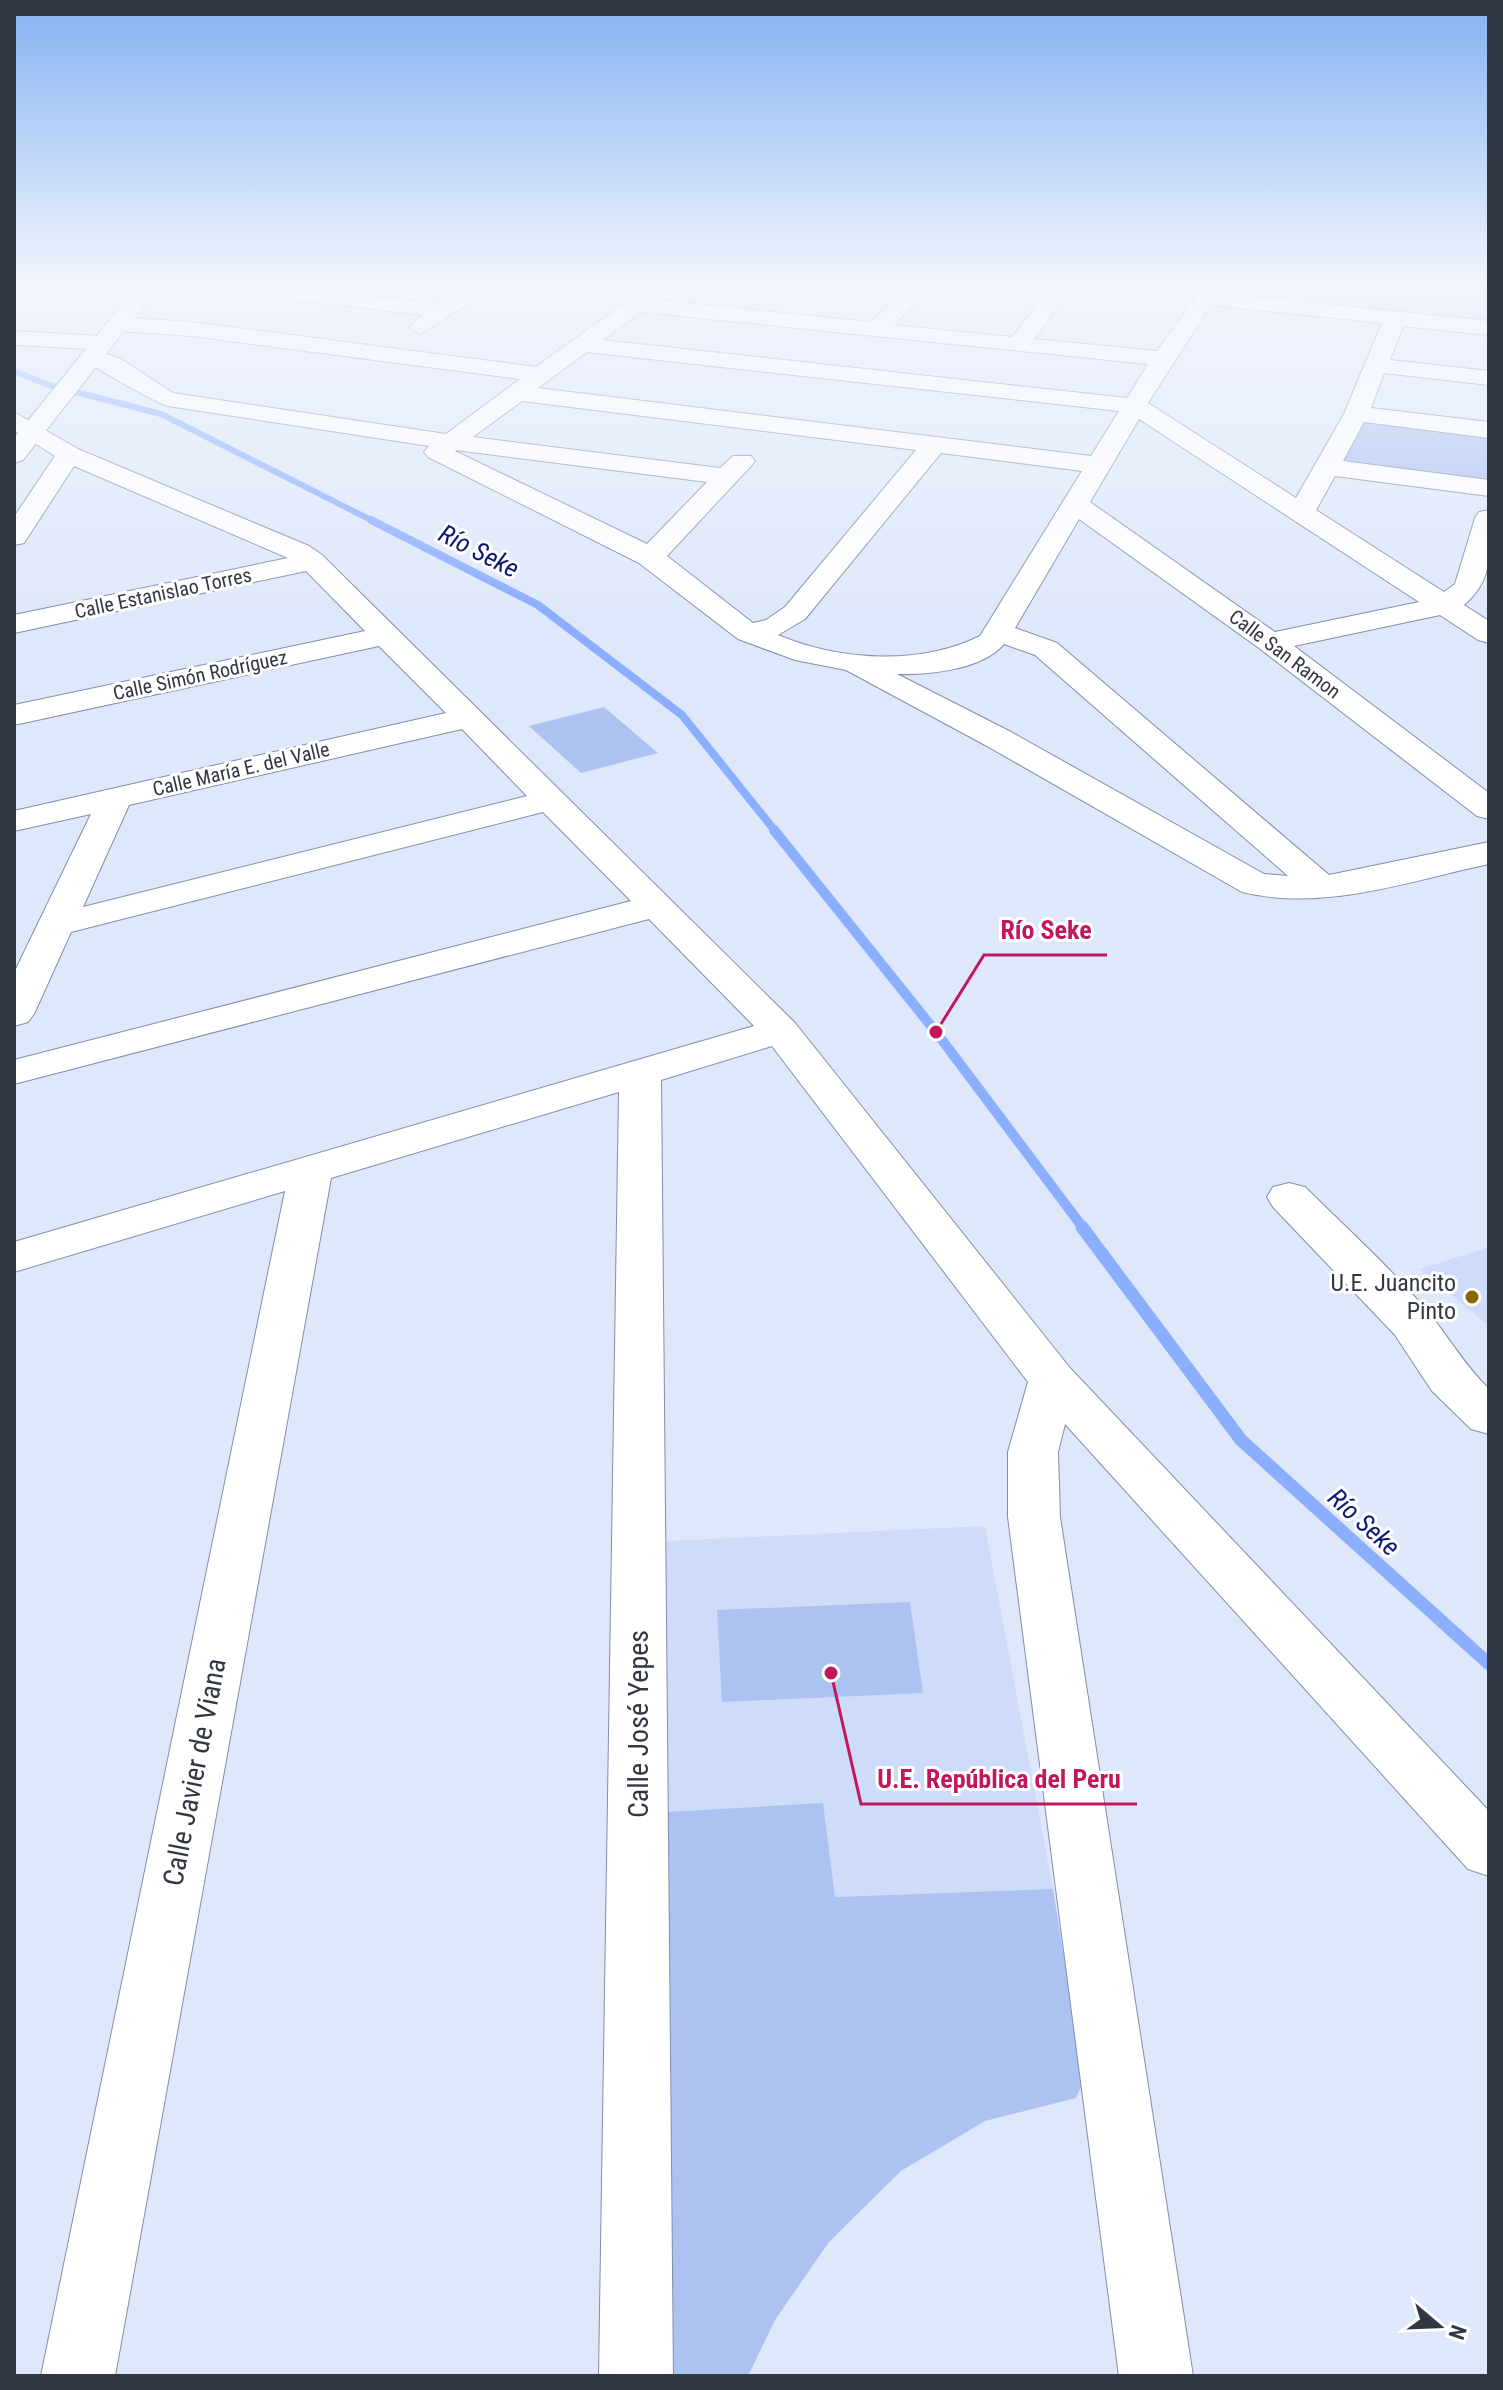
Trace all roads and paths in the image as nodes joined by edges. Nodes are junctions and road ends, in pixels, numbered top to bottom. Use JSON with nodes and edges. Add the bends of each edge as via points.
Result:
{"nodes":[{"id":1,"x":64,"y":392,"type":"edge"},
{"id":2,"x":151,"y":392,"type":"edge"},
{"id":3,"x":1005,"y":392,"type":"edge"},
{"id":4,"x":1144,"y":392,"type":"edge"},
{"id":5,"x":1364,"y":392,"type":"edge"},
{"id":6,"x":517,"y":393,"type":"joint"},
{"id":7,"x":1136,"y":406,"type":"junction"},
{"id":8,"x":1356,"y":414,"type":"junction"},
{"id":9,"x":775,"y":426,"type":"junction"},
{"id":10,"x":1489,"y":430,"type":"edge"},
{"id":11,"x":18,"y":434,"type":"edge"},
{"id":12,"x":934,"y":445,"type":"junction"},
{"id":13,"x":444,"y":447,"type":"junction"},
{"id":14,"x":69,"y":454,"type":"junction"},
{"id":15,"x":1099,"y":465,"type":"junction"},
{"id":16,"x":1328,"y":467,"type":"junction"},
{"id":17,"x":726,"y":477,"type":"junction"},
{"id":18,"x":1489,"y":488,"type":"edge"},
{"id":19,"x":1077,"y":505,"type":"junction"},
{"id":20,"x":1301,"y":513,"type":"junction"},
{"id":21,"x":1489,"y":518,"type":"edge"},
{"id":22,"x":14,"y":537,"type":"edge"},
{"id":23,"x":650,"y":558,"type":"junction"},
{"id":24,"x":312,"y":561,"type":"junction"},
{"id":25,"x":1447,"y":605,"type":"junction"},
{"id":26,"x":1489,"y":611,"type":"edge"},
{"id":27,"x":14,"y":624,"type":"edge"},
{"id":28,"x":998,"y":632,"type":"junction"},
{"id":29,"x":749,"y":633,"type":"junction"},
{"id":30,"x":1489,"y":634,"type":"edge"},
{"id":31,"x":387,"y":635,"type":"junction"},
{"id":32,"x":1270,"y":642,"type":"junction"},
{"id":33,"x":843,"y":661,"type":"junction"},
{"id":34,"x":14,"y":715,"type":"edge"},
{"id":35,"x":469,"y":718,"type":"junction"},
{"id":36,"x":116,"y":797,"type":"junction"},
{"id":37,"x":551,"y":800,"type":"junction"},
{"id":38,"x":1489,"y":809,"type":"edge"},
{"id":39,"x":14,"y":821,"type":"edge"},
{"id":40,"x":1489,"y":853,"type":"edge"},
{"id":41,"x":1322,"y":887,"type":"junction"},
{"id":42,"x":656,"y":906,"type":"junction"},
{"id":43,"x":58,"y":924,"type":"junction"},
{"id":44,"x":14,"y":1014,"type":"edge"},
{"id":45,"x":781,"y":1031,"type":"junction"},
{"id":46,"x":14,"y":1072,"type":"edge"},
{"id":47,"x":640,"y":1072,"type":"junction"},
{"id":48,"x":311,"y":1169,"type":"junction"},
{"id":49,"x":1289,"y":1197,"type":"dead end"},
{"id":50,"x":14,"y":1257,"type":"edge"},
{"id":51,"x":1053,"y":1380,"type":"junction"},
{"id":52,"x":1489,"y":1417,"type":"edge"},
{"id":53,"x":1489,"y":1851,"type":"edge"},
{"id":54,"x":78,"y":2376,"type":"edge"},
{"id":55,"x":636,"y":2376,"type":"edge"},
{"id":56,"x":1156,"y":2376,"type":"edge"}],
"edges":[{"from":1,"to":11,"type":"main road"},
{"from":2,"to":13,"type":"main road","via":[[168,399]]},
{"from":3,"to":7,"type":"main road"},
{"from":4,"to":7,"type":"main road"},
{"from":5,"to":8,"type":"main road"},
{"from":6,"to":9,"type":"main road"},
{"from":6,"to":13,"type":"main road"},
{"from":7,"to":15,"type":"main road"},
{"from":7,"to":20,"type":"main road"},
{"from":8,"to":10,"type":"main road"},
{"from":8,"to":16,"type":"main road"},
{"from":9,"to":12,"type":"main road"},
{"from":9,"to":17,"type":"main road"},
{"from":11,"to":14,"type":"main road"},
{"from":12,"to":15,"type":"main road"},
{"from":12,"to":29,"type":"main road","via":[[795,613],[777,626]]},
{"from":13,"to":17,"type":"main road"},
{"from":13,"to":23,"type":"main road"},
{"from":14,"to":22,"type":"main road"},
{"from":14,"to":24,"type":"main road"},
{"from":15,"to":19,"type":"main road"},
{"from":16,"to":18,"type":"main road"},
{"from":16,"to":20,"type":"main road"},
{"from":17,"to":23,"type":"main road"},
{"from":19,"to":28,"type":"main road"},
{"from":19,"to":32,"type":"main road","name":"Calle San Ramon"},
{"from":20,"to":25,"type":"main road"},
{"from":21,"to":25,"type":"main road","via":[[1468,587]]},
{"from":23,"to":29,"type":"main road"},
{"from":24,"to":27,"type":"main road","name":"Calle Estanislao Torres"},
{"from":24,"to":31,"type":"main road"},
{"from":25,"to":26,"type":"main road"},
{"from":25,"to":30,"type":"main road"},
{"from":25,"to":32,"type":"main road"},
{"from":28,"to":33,"type":"main road","via":[[976,652],[954,658],[894,665]]},
{"from":28,"to":41,"type":"main road","via":[[1046,649]]},
{"from":29,"to":33,"type":"main road","via":[[784,648]]},
{"from":31,"to":34,"type":"main road","name":"Calle Simón Rodríguez"},
{"from":31,"to":35,"type":"main road"},
{"from":32,"to":38,"type":"main road","name":"Calle San Ramon"},
{"from":33,"to":41,"type":"main road","via":[[957,716],[1255,884]]},
{"from":35,"to":36,"type":"main road","name":"Calle María E. del Valle"},
{"from":35,"to":37,"type":"main road"},
{"from":36,"to":39,"type":"main road","name":"Calle María E. del Valle"},
{"from":36,"to":43,"type":"main road"},
{"from":37,"to":42,"type":"main road"},
{"from":37,"to":43,"type":"main road"},
{"from":40,"to":41,"type":"main road"},
{"from":42,"to":45,"type":"main road"},
{"from":42,"to":46,"type":"main road"},
{"from":43,"to":44,"type":"main road"},
{"from":45,"to":47,"type":"main road"},
{"from":45,"to":51,"type":"main road"},
{"from":47,"to":48,"type":"main road"},
{"from":47,"to":55,"type":"main road","name":"Calle José Yepes"},
{"from":48,"to":50,"type":"main road"},
{"from":48,"to":54,"type":"main road","name":"Calle Javier de Viana"},
{"from":49,"to":52,"type":"main road","via":[[1373,1280],[1412,1324],[1449,1379]]},
{"from":51,"to":53,"type":"main road"},
{"from":51,"to":56,"type":"main road","via":[[1033,1452],[1034,1517]]}]}
